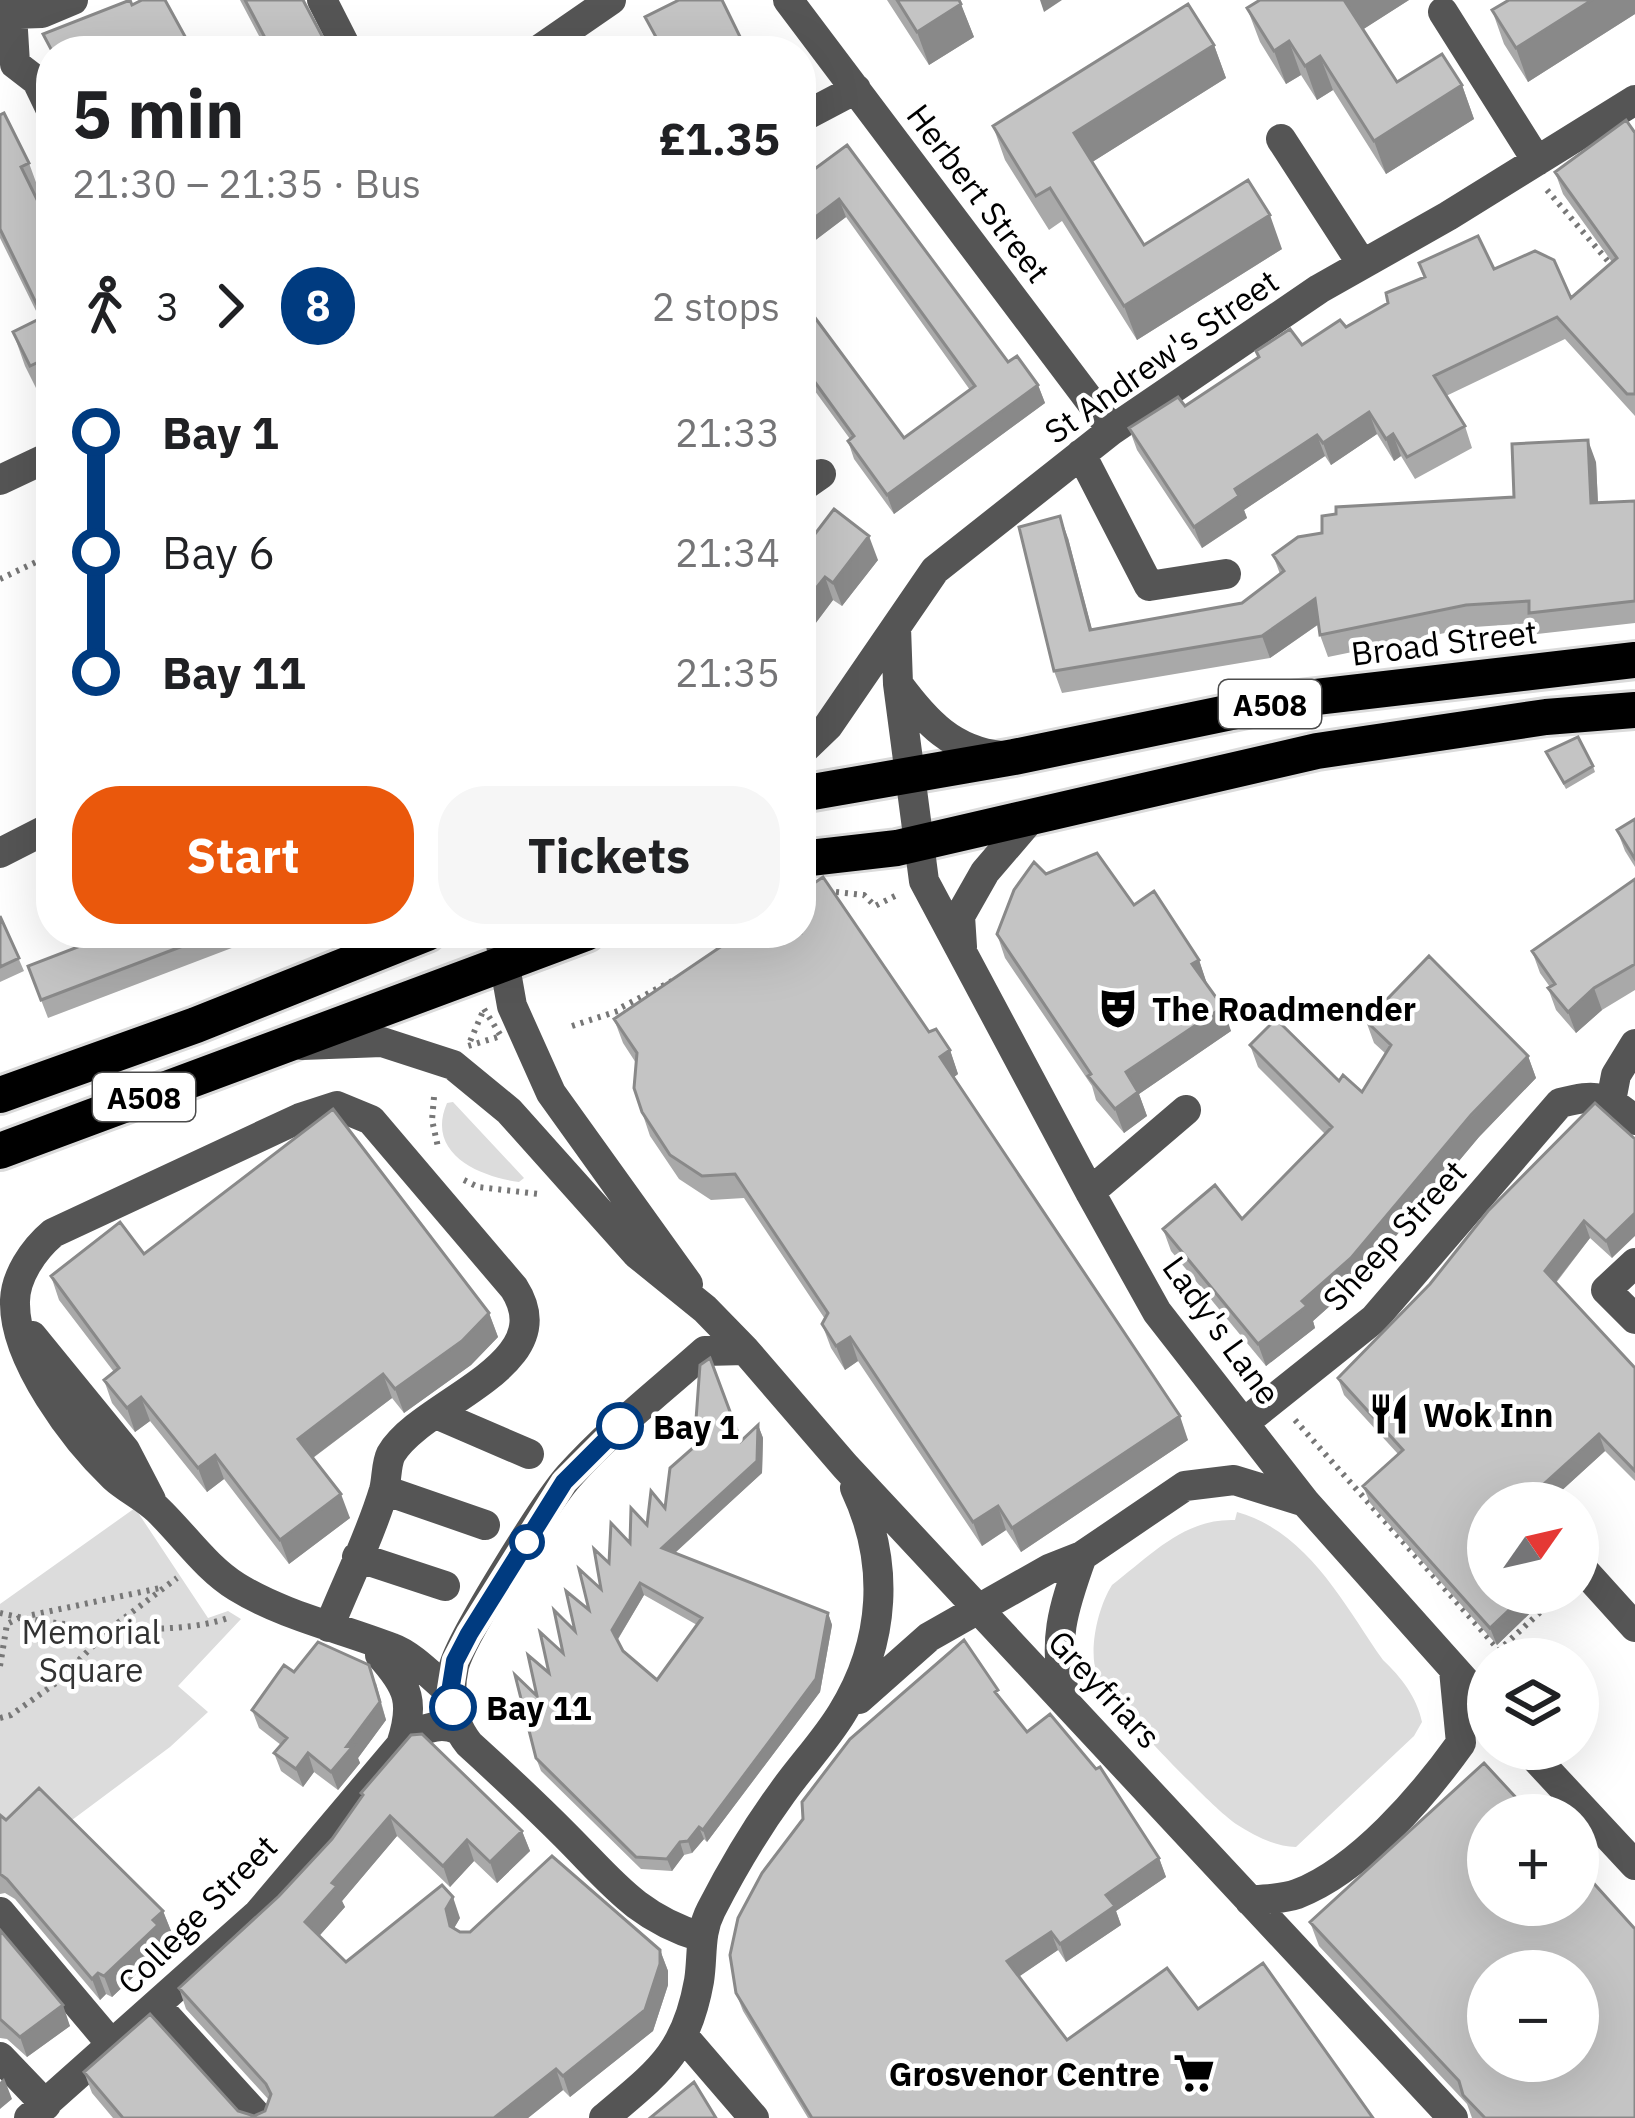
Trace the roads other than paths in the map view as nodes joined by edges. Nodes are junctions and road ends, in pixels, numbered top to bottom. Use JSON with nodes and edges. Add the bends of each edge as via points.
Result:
{"nodes":[{"id":1,"x":73,"y":0,"type":"edge"},
{"id":2,"x":322,"y":0,"type":"edge"},
{"id":3,"x":611,"y":0,"type":"edge"},
{"id":4,"x":788,"y":0,"type":"edge"},
{"id":5,"x":18,"y":10,"type":"edge"},
{"id":6,"x":1443,"y":12,"type":"dead end"},
{"id":7,"x":340,"y":36,"type":"edge"},
{"id":8,"x":559,"y":36,"type":"edge"},
{"id":9,"x":816,"y":36,"type":"edge"},
{"id":10,"x":816,"y":37,"type":"edge"},
{"id":11,"x":7,"y":64,"type":"edge"},
{"id":12,"x":36,"y":80,"type":"edge"},
{"id":13,"x":856,"y":89,"type":"junction"},
{"id":14,"x":1632,"y":109,"type":"edge"},
{"id":15,"x":816,"y":110,"type":"edge"},
{"id":16,"x":1281,"y":139,"type":"dead end"},
{"id":17,"x":1533,"y":164,"type":"junction"},
{"id":18,"x":1362,"y":265,"type":"junction"},
{"id":19,"x":1112,"y":430,"type":"junction"},
{"id":20,"x":1081,"y":454,"type":"junction"},
{"id":21,"x":36,"y":462,"type":"edge"},
{"id":22,"x":0,"y":480,"type":"edge"},
{"id":23,"x":1226,"y":574,"type":"dead end"},
{"id":24,"x":896,"y":627,"type":"junction"},
{"id":25,"x":1635,"y":660,"type":"edge"},
{"id":26,"x":898,"y":684,"type":"junction"},
{"id":27,"x":1635,"y":710,"type":"edge"},
{"id":28,"x":816,"y":738,"type":"edge"},
{"id":29,"x":1014,"y":758,"type":"junction"},
{"id":30,"x":910,"y":774,"type":"junction"},
{"id":31,"x":816,"y":791,"type":"edge"},
{"id":32,"x":1034,"y":816,"type":"junction"},
{"id":33,"x":36,"y":835,"type":"edge"},
{"id":34,"x":917,"y":843,"type":"junction"},
{"id":35,"x":0,"y":853,"type":"edge"},
{"id":36,"x":816,"y":857,"type":"edge"},
{"id":37,"x":389,"y":948,"type":"edge"},
{"id":38,"x":502,"y":949,"type":"edge"},
{"id":39,"x":962,"y":952,"type":"junction"},
{"id":40,"x":1635,"y":1044,"type":"edge"},
{"id":41,"x":289,"y":1046,"type":"junction"},
{"id":42,"x":0,"y":1095,"type":"edge"},
{"id":43,"x":1612,"y":1106,"type":"edge"},
{"id":44,"x":1186,"y":1111,"type":"dead end"},
{"id":45,"x":0,"y":1151,"type":"edge"},
{"id":46,"x":1090,"y":1192,"type":"junction"},
{"id":47,"x":1635,"y":1263,"type":"edge"},
{"id":48,"x":9,"y":1282,"type":"edge"},
{"id":49,"x":705,"y":1309,"type":"junction"},
{"id":50,"x":1635,"y":1319,"type":"edge"},
{"id":51,"x":745,"y":1351,"type":"junction"},
{"id":52,"x":436,"y":1414,"type":"junction"},
{"id":53,"x":1245,"y":1422,"type":"junction"},
{"id":54,"x":529,"y":1454,"type":"dead end"},
{"id":55,"x":845,"y":1466,"type":"junction"},
{"id":56,"x":384,"y":1490,"type":"junction"},
{"id":57,"x":1305,"y":1502,"type":"junction"},
{"id":58,"x":485,"y":1525,"type":"dead end"},
{"id":59,"x":1082,"y":1556,"type":"junction"},
{"id":60,"x":357,"y":1557,"type":"junction"},
{"id":61,"x":445,"y":1586,"type":"dead end"},
{"id":62,"x":1599,"y":1587,"type":"edge"},
{"id":63,"x":980,"y":1609,"type":"junction"},
{"id":64,"x":329,"y":1627,"type":"junction"},
{"id":65,"x":1635,"y":1627,"type":"edge"},
{"id":66,"x":368,"y":1642,"type":"junction"},
{"id":67,"x":1454,"y":1670,"type":"junction"},
{"id":68,"x":1467,"y":1684,"type":"edge"},
{"id":69,"x":450,"y":1692,"type":"junction"},
{"id":70,"x":1065,"y":1698,"type":"junction"},
{"id":71,"x":841,"y":1716,"type":"junction"},
{"id":72,"x":457,"y":1729,"type":"junction"},
{"id":73,"x":400,"y":1745,"type":"junction"},
{"id":74,"x":1547,"y":1770,"type":"edge"},
{"id":75,"x":1635,"y":1865,"type":"edge"},
{"id":76,"x":1250,"y":1901,"type":"junction"},
{"id":77,"x":0,"y":1912,"type":"edge"},
{"id":78,"x":701,"y":1936,"type":"junction"},
{"id":79,"x":157,"y":2006,"type":"junction"},
{"id":80,"x":685,"y":2038,"type":"junction"},
{"id":81,"x":113,"y":2046,"type":"junction"},
{"id":82,"x":0,"y":2057,"type":"edge"},
{"id":83,"x":35,"y":2114,"type":"edge"},
{"id":84,"x":259,"y":2118,"type":"edge"},
{"id":85,"x":604,"y":2118,"type":"edge"},
{"id":86,"x":754,"y":2118,"type":"edge"},
{"id":87,"x":1453,"y":2118,"type":"edge"}],
"edges":[{"from":1,"to":5,"type":"street"},
{"from":2,"to":7,"type":"street"},
{"from":3,"to":8,"type":"street"},
{"from":4,"to":9,"type":"street","name":"Herbert Street"},
{"from":5,"to":11,"type":"street"},
{"from":6,"to":17,"type":"street"},
{"from":10,"to":13,"type":"street","name":"Herbert Street"},
{"from":11,"to":12,"type":"street"},
{"from":13,"to":15,"type":"street"},
{"from":13,"to":19,"type":"street","name":"Herbert Street"},
{"from":14,"to":17,"type":"street","name":"St Andrew's Street"},
{"from":16,"to":18,"type":"street"},
{"from":17,"to":18,"type":"street","name":"St Andrew's Street"},
{"from":18,"to":19,"type":"street","name":"St Andrew's Street"},
{"from":19,"to":20,"type":"street","name":"St Andrew's Street"},
{"from":20,"to":23,"type":"street","via":[[1148,586]]},
{"from":20,"to":24,"type":"street","name":"St Andrew's Street","via":[[935,570]]},
{"from":21,"to":22,"type":"street"},
{"from":24,"to":26,"type":"street","name":"Lady's Lane"},
{"from":24,"to":28,"type":"street","name":"St Andrew's Street"},
{"from":25,"to":29,"type":"highway","name":"Broad Street","number":"A508","via":[[1289,700]]},
{"from":26,"to":29,"type":"street","via":[[938,732],[974,753]]},
{"from":26,"to":30,"type":"street","name":"Lady's Lane"},
{"from":27,"to":32,"type":"highway","number":"A508","via":[[1317,751]]},
{"from":29,"to":30,"type":"highway","name":"Broad Street","number":"A508"},
{"from":30,"to":31,"type":"highway","number":"A508"},
{"from":30,"to":34,"type":"street","name":"Lady's Lane"},
{"from":32,"to":34,"type":"highway","number":"A508"},
{"from":32,"to":39,"type":"street","via":[[960,916]]},
{"from":33,"to":35,"type":"street"},
{"from":34,"to":36,"type":"highway","number":"A508"},
{"from":34,"to":39,"type":"street","name":"Lady's Lane","via":[[924,881]]},
{"from":37,"to":42,"type":"highway","number":"A508"},
{"from":38,"to":41,"type":"highway","number":"A508"},
{"from":38,"to":49,"type":"street","name":"Greyfriars","via":[[512,1006],[551,1093]]},
{"from":39,"to":46,"type":"street","name":"Lady's Lane"},
{"from":40,"to":43,"type":"street","name":"Sheep Street","via":[[1616,1075]]},
{"from":41,"to":45,"type":"highway","number":"A508"},
{"from":41,"to":49,"type":"street","name":"Greyfriars","via":[[382,1042],[453,1065],[509,1111],[637,1254]]},
{"from":43,"to":53,"type":"street","name":"Sheep Street","via":[[1560,1103],[1374,1319]]},
{"from":44,"to":46,"type":"street"},
{"from":46,"to":53,"type":"street","name":"Lady's Lane","via":[[1157,1312]]},
{"from":47,"to":50,"type":"street","via":[[1606,1290]]},
{"from":48,"to":52,"type":"street","via":[[53,1233],[317,1111],[354,1111],[371,1120],[525,1305],[519,1346]]},
{"from":48,"to":64,"type":"street","via":[[18,1323],[124,1450],[154,1505],[237,1587]]},
{"from":49,"to":51,"type":"street","name":"Greyfriars"},
{"from":51,"to":55,"type":"street","name":"Greyfriars"},
{"from":51,"to":69,"type":"street","via":[[705,1351],[564,1482],[469,1634]]},
{"from":52,"to":54,"type":"street"},
{"from":52,"to":56,"type":"street","via":[[391,1455]]},
{"from":53,"to":57,"type":"street","name":"Lady's Lane"},
{"from":55,"to":63,"type":"street","name":"Greyfriars"},
{"from":55,"to":71,"type":"street","via":[[880,1566],[872,1646]]},
{"from":56,"to":58,"type":"street"},
{"from":56,"to":60,"type":"street"},
{"from":57,"to":59,"type":"street","via":[[1234,1480],[1197,1482]]},
{"from":57,"to":67,"type":"street","name":"Lady's Lane"},
{"from":59,"to":63,"type":"street"},
{"from":59,"to":70,"type":"street","via":[[1057,1634]]},
{"from":60,"to":61,"type":"street"},
{"from":60,"to":64,"type":"street"},
{"from":62,"to":65,"type":"street"},
{"from":63,"to":70,"type":"street","name":"Greyfriars"},
{"from":63,"to":71,"type":"street","via":[[928,1637]]},
{"from":64,"to":66,"type":"street"},
{"from":66,"to":69,"type":"street","via":[[394,1648]]},
{"from":66,"to":73,"type":"street","via":[[406,1683],[409,1721]]},
{"from":67,"to":68,"type":"street","name":"Lady's Lane"},
{"from":67,"to":76,"type":"street","via":[[1461,1743],[1427,1790],[1338,1872],[1294,1895]]},
{"from":69,"to":72,"type":"street"},
{"from":70,"to":76,"type":"street","name":"Greyfriars"},
{"from":71,"to":78,"type":"street","via":[[750,1840]]},
{"from":72,"to":73,"type":"street","via":[[444,1724]]},
{"from":72,"to":78,"type":"street","via":[[562,1848],[646,1914]]},
{"from":73,"to":79,"type":"street","name":"College Street","via":[[258,1915]]},
{"from":74,"to":75,"type":"street"},
{"from":76,"to":87,"type":"street","name":"Greyfriars"},
{"from":77,"to":81,"type":"street"},
{"from":78,"to":80,"type":"street"},
{"from":79,"to":81,"type":"street","name":"College Street"},
{"from":79,"to":84,"type":"street"},
{"from":80,"to":85,"type":"street"},
{"from":80,"to":86,"type":"street"},
{"from":81,"to":83,"type":"street","name":"College Street"},
{"from":82,"to":83,"type":"street"}]}
